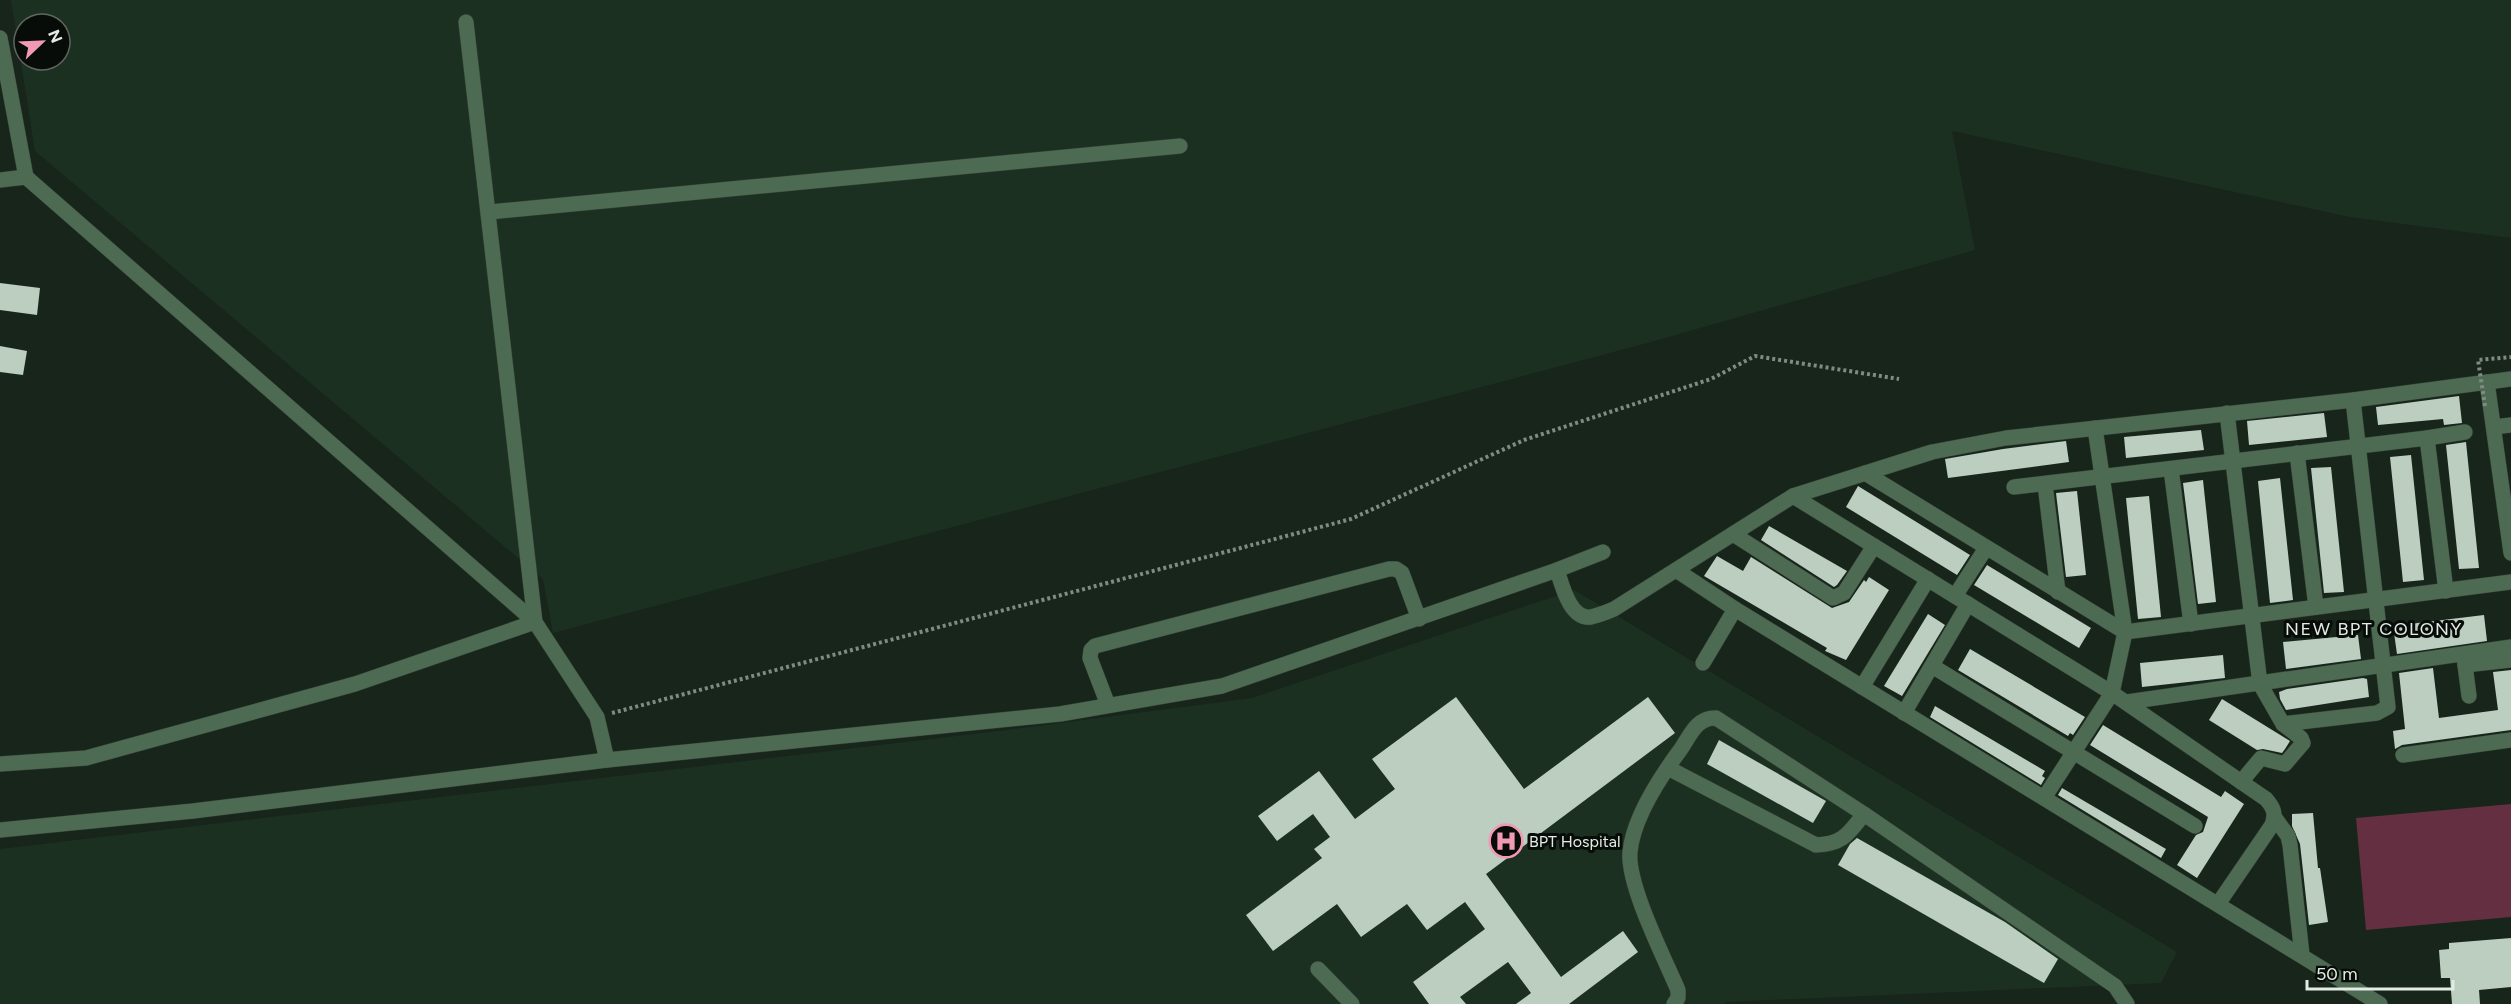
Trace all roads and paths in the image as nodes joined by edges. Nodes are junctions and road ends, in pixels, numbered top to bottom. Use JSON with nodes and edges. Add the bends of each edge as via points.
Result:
{"nodes":[{"id":1,"x":466,"y":22,"type":"dead end"},
{"id":2,"x":0,"y":38,"type":"edge"},
{"id":3,"x":1180,"y":146,"type":"dead end"},
{"id":4,"x":26,"y":177,"type":"junction"},
{"id":5,"x":0,"y":180,"type":"edge"},
{"id":6,"x":489,"y":212,"type":"junction"},
{"id":7,"x":2511,"y":357,"type":"edge"},
{"id":8,"x":2511,"y":379,"type":"edge"},
{"id":9,"x":1899,"y":380,"type":"dead end"},
{"id":10,"x":2487,"y":382,"type":"junction"},
{"id":11,"x":2353,"y":400,"type":"junction"},
{"id":12,"x":2485,"y":406,"type":"dead end"},
{"id":13,"x":2227,"y":413,"type":"junction"},
{"id":14,"x":2511,"y":425,"type":"edge"},
{"id":15,"x":2494,"y":427,"type":"junction"},
{"id":16,"x":2095,"y":428,"type":"junction"},
{"id":17,"x":2465,"y":432,"type":"dead end"},
{"id":18,"x":2427,"y":438,"type":"junction"},
{"id":19,"x":2358,"y":446,"type":"junction"},
{"id":20,"x":2297,"y":453,"type":"junction"},
{"id":21,"x":2232,"y":462,"type":"junction"},
{"id":22,"x":2171,"y":469,"type":"junction"},
{"id":23,"x":1865,"y":473,"type":"junction"},
{"id":24,"x":2102,"y":476,"type":"junction"},
{"id":25,"x":2045,"y":484,"type":"junction"},
{"id":26,"x":2014,"y":488,"type":"dead end"},
{"id":27,"x":1793,"y":496,"type":"junction"},
{"id":28,"x":1733,"y":534,"type":"junction"},
{"id":29,"x":1874,"y":546,"type":"junction"},
{"id":30,"x":1986,"y":548,"type":"junction"},
{"id":31,"x":1603,"y":552,"type":"dead end"},
{"id":32,"x":2511,"y":553,"type":"edge"},
{"id":33,"x":1557,"y":570,"type":"junction"},
{"id":34,"x":1676,"y":570,"type":"junction"},
{"id":35,"x":1928,"y":579,"type":"junction"},
{"id":36,"x":2511,"y":582,"type":"edge"},
{"id":37,"x":2445,"y":591,"type":"junction"},
{"id":38,"x":2058,"y":592,"type":"junction"},
{"id":39,"x":1955,"y":596,"type":"junction"},
{"id":40,"x":2376,"y":600,"type":"junction"},
{"id":41,"x":1968,"y":604,"type":"junction"},
{"id":42,"x":2316,"y":607,"type":"junction"},
{"id":43,"x":1735,"y":609,"type":"junction"},
{"id":44,"x":2250,"y":616,"type":"junction"},
{"id":45,"x":1419,"y":619,"type":"junction"},
{"id":46,"x":535,"y":622,"type":"junction"},
{"id":47,"x":2191,"y":624,"type":"junction"},
{"id":48,"x":2125,"y":632,"type":"junction"},
{"id":49,"x":2511,"y":647,"type":"edge"},
{"id":50,"x":2464,"y":660,"type":"junction"},
{"id":51,"x":2511,"y":660,"type":"edge"},
{"id":52,"x":1703,"y":663,"type":"dead end"},
{"id":53,"x":2385,"y":665,"type":"junction"},
{"id":54,"x":1932,"y":666,"type":"junction"},
{"id":55,"x":2260,"y":684,"type":"junction"},
{"id":56,"x":1862,"y":687,"type":"junction"},
{"id":57,"x":2112,"y":693,"type":"junction"},
{"id":58,"x":2469,"y":696,"type":"dead end"},
{"id":59,"x":2127,"y":702,"type":"junction"},
{"id":60,"x":1108,"y":705,"type":"junction"},
{"id":61,"x":1904,"y":713,"type":"junction"},
{"id":62,"x":597,"y":717,"type":"junction"},
{"id":63,"x":2283,"y":724,"type":"junction"},
{"id":64,"x":2511,"y":740,"type":"edge"},
{"id":65,"x":2073,"y":752,"type":"junction"},
{"id":66,"x":2403,"y":755,"type":"dead end"},
{"id":67,"x":607,"y":760,"type":"junction"},
{"id":68,"x":0,"y":764,"type":"edge"},
{"id":69,"x":1668,"y":768,"type":"junction"},
{"id":70,"x":2241,"y":782,"type":"junction"},
{"id":71,"x":2044,"y":798,"type":"junction"},
{"id":72,"x":1864,"y":814,"type":"junction"},
{"id":73,"x":2275,"y":818,"type":"junction"},
{"id":74,"x":2194,"y":826,"type":"dead end"},
{"id":75,"x":0,"y":830,"type":"edge"},
{"id":76,"x":2218,"y":904,"type":"junction"},
{"id":77,"x":2302,"y":956,"type":"junction"},
{"id":78,"x":1318,"y":969,"type":"dead end"},
{"id":79,"x":1352,"y":1004,"type":"edge"},
{"id":80,"x":1674,"y":1004,"type":"edge"},
{"id":81,"x":2127,"y":1004,"type":"edge"},
{"id":82,"x":2380,"y":1004,"type":"edge"}],
"edges":[{"from":1,"to":6,"type":"street"},
{"from":2,"to":4,"type":"street"},
{"from":3,"to":6,"type":"street"},
{"from":4,"to":5,"type":"street"},
{"from":4,"to":46,"type":"street"},
{"from":6,"to":46,"type":"street"},
{"from":7,"to":12,"type":"path","bridge":true,"via":[[2478,360]]},
{"from":8,"to":10,"type":"street"},
{"from":9,"to":62,"type":"path","via":[[1755,356],[1711,379],[1524,440],[1351,519]]},
{"from":10,"to":11,"type":"street"},
{"from":10,"to":15,"type":"street"},
{"from":11,"to":13,"type":"street"},
{"from":11,"to":19,"type":"street"},
{"from":13,"to":16,"type":"street"},
{"from":13,"to":21,"type":"street"},
{"from":14,"to":15,"type":"street"},
{"from":15,"to":32,"type":"street"},
{"from":16,"to":23,"type":"street","via":[[2006,438],[1932,452]]},
{"from":16,"to":24,"type":"street"},
{"from":17,"to":18,"type":"street"},
{"from":18,"to":19,"type":"street"},
{"from":18,"to":37,"type":"street"},
{"from":19,"to":20,"type":"street"},
{"from":19,"to":40,"type":"street"},
{"from":20,"to":21,"type":"street"},
{"from":20,"to":42,"type":"street"},
{"from":21,"to":22,"type":"street"},
{"from":21,"to":44,"type":"street"},
{"from":22,"to":24,"type":"street"},
{"from":22,"to":47,"type":"street"},
{"from":23,"to":27,"type":"street"},
{"from":23,"to":30,"type":"street"},
{"from":24,"to":25,"type":"street"},
{"from":24,"to":48,"type":"street"},
{"from":25,"to":26,"type":"street"},
{"from":25,"to":38,"type":"street"},
{"from":27,"to":28,"type":"street"},
{"from":27,"to":29,"type":"street"},
{"from":28,"to":29,"type":"street","via":[[1833,598],[1844,593]]},
{"from":28,"to":34,"type":"street"},
{"from":29,"to":35,"type":"street"},
{"from":30,"to":38,"type":"street"},
{"from":30,"to":39,"type":"street"},
{"from":31,"to":33,"type":"street"},
{"from":33,"to":34,"type":"street","via":[[1572,607],[1590,617],[1614,609]]},
{"from":33,"to":45,"type":"street"},
{"from":34,"to":43,"type":"street"},
{"from":35,"to":39,"type":"street"},
{"from":35,"to":56,"type":"street"},
{"from":36,"to":37,"type":"street"},
{"from":37,"to":40,"type":"street"},
{"from":38,"to":48,"type":"street"},
{"from":39,"to":41,"type":"street"},
{"from":40,"to":42,"type":"street"},
{"from":40,"to":53,"type":"street"},
{"from":41,"to":54,"type":"street"},
{"from":41,"to":57,"type":"street"},
{"from":42,"to":44,"type":"street"},
{"from":43,"to":52,"type":"street"},
{"from":43,"to":56,"type":"street"},
{"from":44,"to":47,"type":"street"},
{"from":44,"to":55,"type":"street"},
{"from":45,"to":60,"type":"street","via":[[1222,686]]},
{"from":45,"to":60,"type":"street","via":[[1402,573],[1389,568],[1095,646],[1090,658]]},
{"from":46,"to":62,"type":"street"},
{"from":46,"to":68,"type":"street","via":[[355,684],[86,758]]},
{"from":47,"to":48,"type":"street"},
{"from":48,"to":57,"type":"street"},
{"from":49,"to":50,"type":"street"},
{"from":50,"to":51,"type":"street"},
{"from":50,"to":53,"type":"street"},
{"from":50,"to":58,"type":"street"},
{"from":53,"to":55,"type":"street"},
{"from":53,"to":63,"type":"street","via":[[2388,708],[2383,711]]},
{"from":54,"to":61,"type":"street"},
{"from":54,"to":65,"type":"street"},
{"from":55,"to":59,"type":"street"},
{"from":55,"to":63,"type":"street"},
{"from":56,"to":61,"type":"street"},
{"from":57,"to":59,"type":"street"},
{"from":57,"to":65,"type":"street"},
{"from":59,"to":70,"type":"street"},
{"from":60,"to":67,"type":"street","via":[[1060,714]]},
{"from":61,"to":71,"type":"street"},
{"from":62,"to":67,"type":"street"},
{"from":63,"to":70,"type":"street","via":[[2303,743],[2285,765],[2264,758]]},
{"from":64,"to":66,"type":"street"},
{"from":65,"to":71,"type":"street"},
{"from":65,"to":74,"type":"street"},
{"from":67,"to":75,"type":"street","via":[[193,811]]},
{"from":69,"to":72,"type":"street","via":[[1816,844],[1831,844],[1845,837]]},
{"from":69,"to":72,"type":"street","via":[[1699,722],[1716,718]]},
{"from":69,"to":80,"type":"street","via":[[1635,828],[1630,853],[1631,877],[1678,990]]},
{"from":70,"to":73,"type":"street","via":[[2266,799]]},
{"from":71,"to":76,"type":"street"},
{"from":72,"to":81,"type":"street","via":[[2115,986]]},
{"from":73,"to":76,"type":"street"},
{"from":73,"to":77,"type":"street","via":[[2290,845]]},
{"from":76,"to":77,"type":"street"},
{"from":77,"to":82,"type":"street"},
{"from":78,"to":79,"type":"street"}]}
